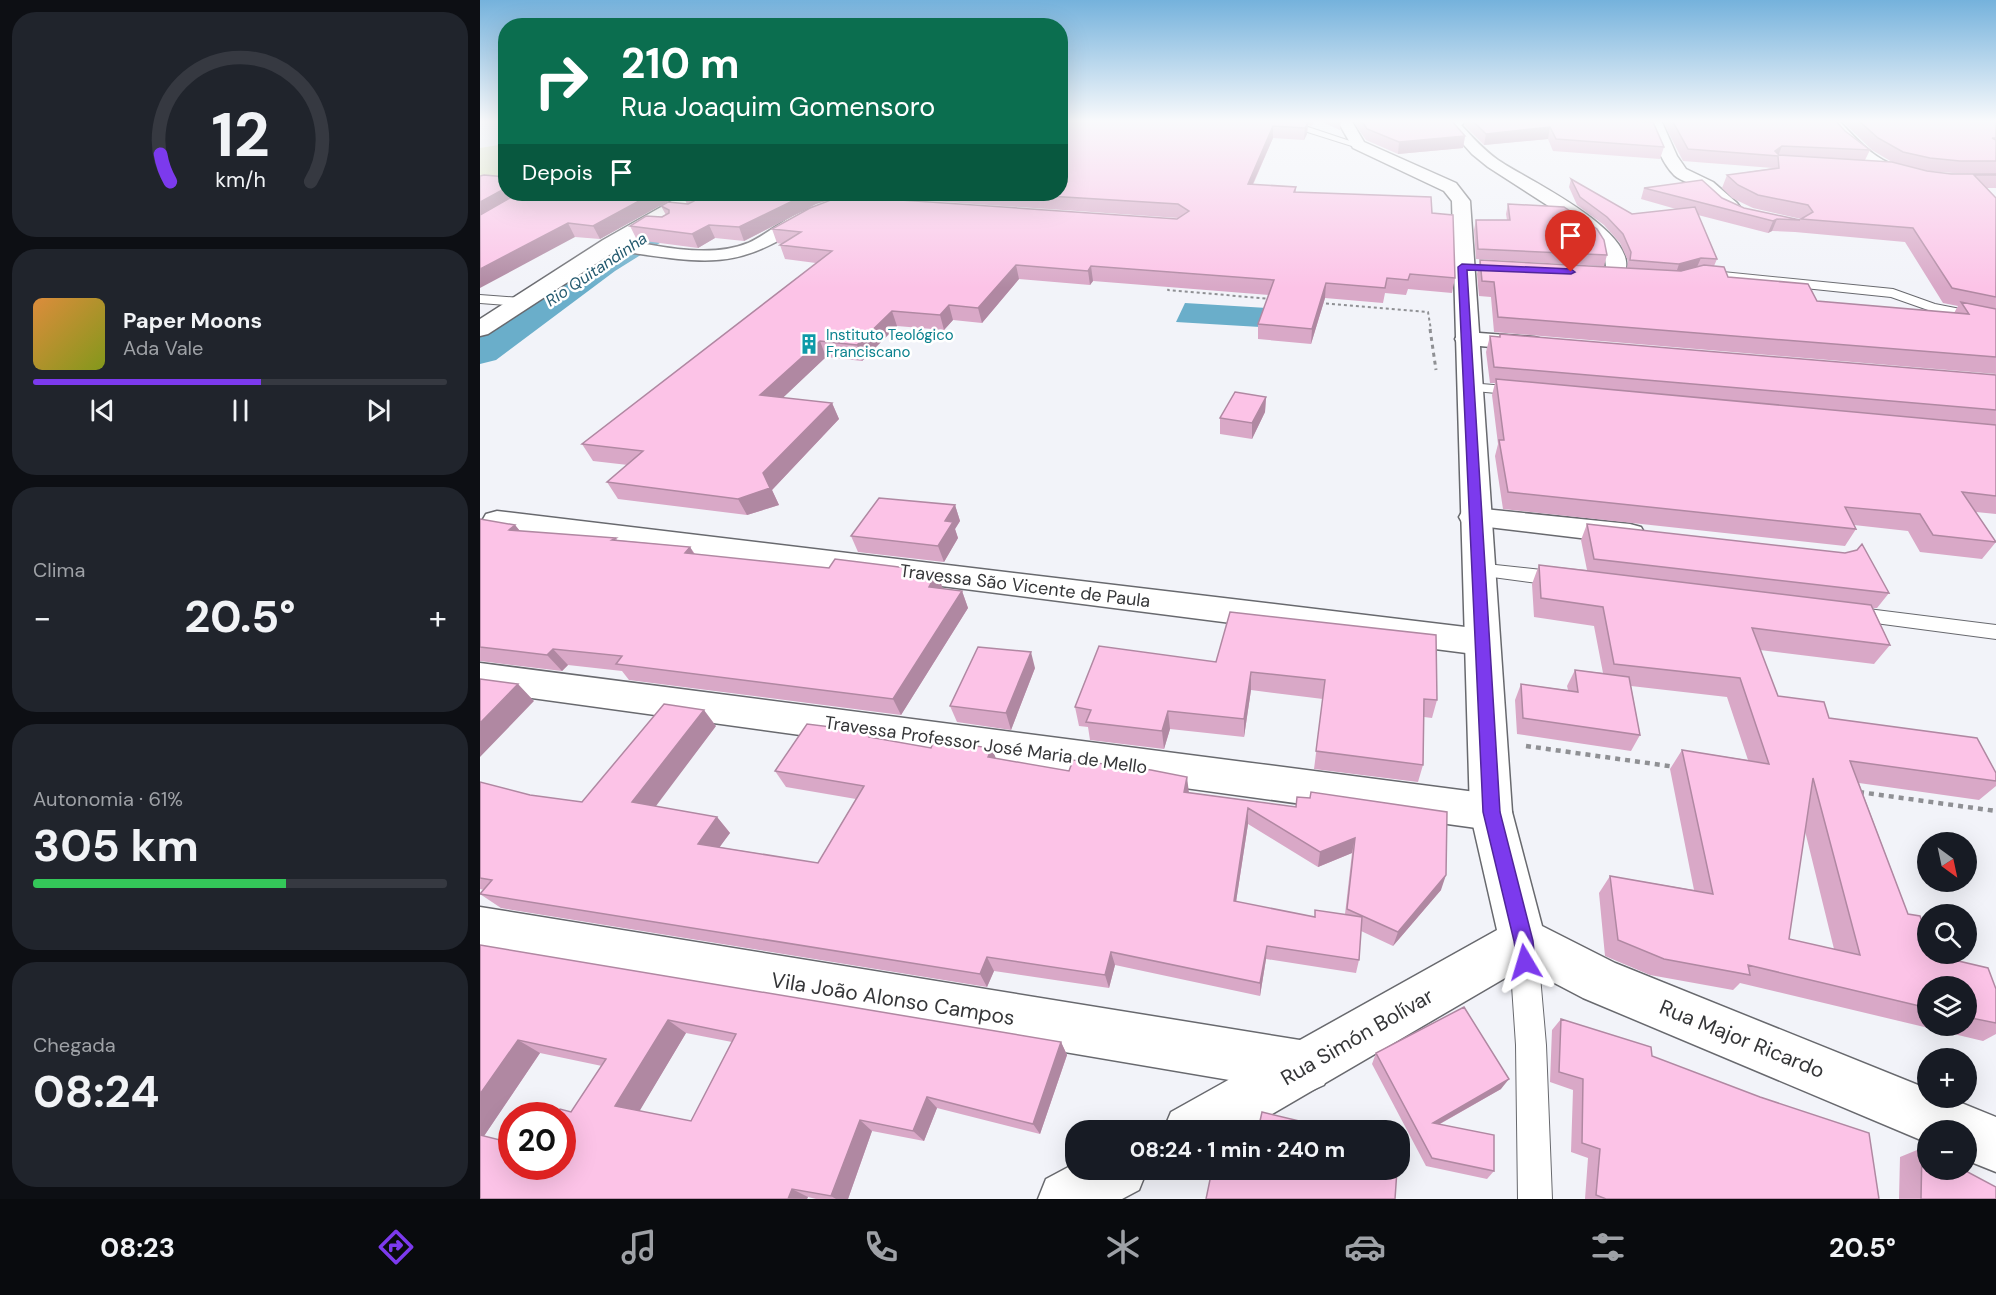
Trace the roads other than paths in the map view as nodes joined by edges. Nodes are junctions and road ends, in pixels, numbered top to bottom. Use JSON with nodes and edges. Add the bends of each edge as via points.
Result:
{"nodes":[{"id":1,"x":1427,"y":176,"type":"edge"},
{"id":2,"x":1515,"y":176,"type":"edge"},
{"id":3,"x":1688,"y":176,"type":"edge"},
{"id":4,"x":1927,"y":176,"type":"edge"},
{"id":5,"x":1996,"y":180,"type":"edge"},
{"id":6,"x":832,"y":205,"type":"edge"},
{"id":7,"x":676,"y":210,"type":"edge"},
{"id":8,"x":1746,"y":214,"type":"edge"},
{"id":9,"x":610,"y":244,"type":"junction"},
{"id":10,"x":1556,"y":271,"type":"edge"},
{"id":11,"x":1690,"y":275,"type":"edge"},
{"id":12,"x":480,"y":298,"type":"edge"},
{"id":13,"x":515,"y":305,"type":"junction"},
{"id":14,"x":480,"y":306,"type":"edge"},
{"id":15,"x":1996,"y":320,"type":"edge"},
{"id":16,"x":480,"y":329,"type":"edge"},
{"id":17,"x":1466,"y":339,"type":"junction"},
{"id":18,"x":1560,"y":347,"type":"edge"},
{"id":19,"x":1469,"y":387,"type":"junction"},
{"id":20,"x":1528,"y":392,"type":"edge"},
{"id":21,"x":1474,"y":517,"type":"junction"},
{"id":22,"x":497,"y":521,"type":"edge"},
{"id":23,"x":1660,"y":537,"type":"edge"},
{"id":24,"x":1477,"y":569,"type":"junction"},
{"id":25,"x":1576,"y":580,"type":"edge"},
{"id":26,"x":1832,"y":612,"type":"edge"},
{"id":27,"x":1996,"y":632,"type":"edge"},
{"id":28,"x":1482,"y":642,"type":"junction"},
{"id":29,"x":480,"y":677,"type":"edge"},
{"id":30,"x":1491,"y":812,"type":"junction"},
{"id":31,"x":480,"y":930,"type":"edge"},
{"id":32,"x":1523,"y":941,"type":"junction"},
{"id":33,"x":1306,"y":1067,"type":"junction"},
{"id":34,"x":1210,"y":1120,"type":"edge"},
{"id":35,"x":1936,"y":1120,"type":"edge"},
{"id":36,"x":1977,"y":1137,"type":"edge"},
{"id":37,"x":1996,"y":1145,"type":"edge"},
{"id":38,"x":1101,"y":1180,"type":"edge"},
{"id":39,"x":1066,"y":1199,"type":"edge"},
{"id":40,"x":1535,"y":1199,"type":"edge"}],
"edges":[{"from":1,"to":17,"type":"street","via":[[1458,194],[1461,201],[1474,267]]},
{"from":2,"to":10,"type":"street","via":[[1611,242],[1620,274]]},
{"from":3,"to":8,"type":"street","via":[[1707,186],[1725,204]]},
{"from":4,"to":5,"type":"street"},
{"from":6,"to":9,"type":"street","via":[[735,253]]},
{"from":7,"to":9,"type":"street"},
{"from":9,"to":13,"type":"street"},
{"from":11,"to":15,"type":"lane","via":[[1893,293],[1932,308]]},
{"from":12,"to":13,"type":"lane"},
{"from":13,"to":14,"type":"lane"},
{"from":13,"to":16,"type":"street"},
{"from":17,"to":18,"type":"street"},
{"from":17,"to":19,"type":"street"},
{"from":19,"to":20,"type":"lane"},
{"from":19,"to":21,"type":"street"},
{"from":21,"to":23,"type":"street"},
{"from":21,"to":24,"type":"street"},
{"from":22,"to":28,"type":"street","name":"Travessa São Vicente de Paula"},
{"from":24,"to":25,"type":"lane"},
{"from":24,"to":28,"type":"street"},
{"from":26,"to":27,"type":"lane"},
{"from":28,"to":30,"type":"street"},
{"from":29,"to":30,"type":"street","name":"Travessa Professor José Maria de Mello"},
{"from":30,"to":32,"type":"street"},
{"from":31,"to":33,"type":"street","name":"Vila João Alonso Campos"},
{"from":32,"to":33,"type":"street","name":"Rua Simón Bolívar"},
{"from":32,"to":35,"type":"street","name":"Rua Major Ricardo","via":[[1600,981]]},
{"from":32,"to":40,"type":"lane","via":[[1531,1045]]},
{"from":33,"to":34,"type":"street","name":"Rua Simón Bolívar"},
{"from":36,"to":37,"type":"street","name":"Rua Major Ricardo"},
{"from":38,"to":39,"type":"street"}]}
